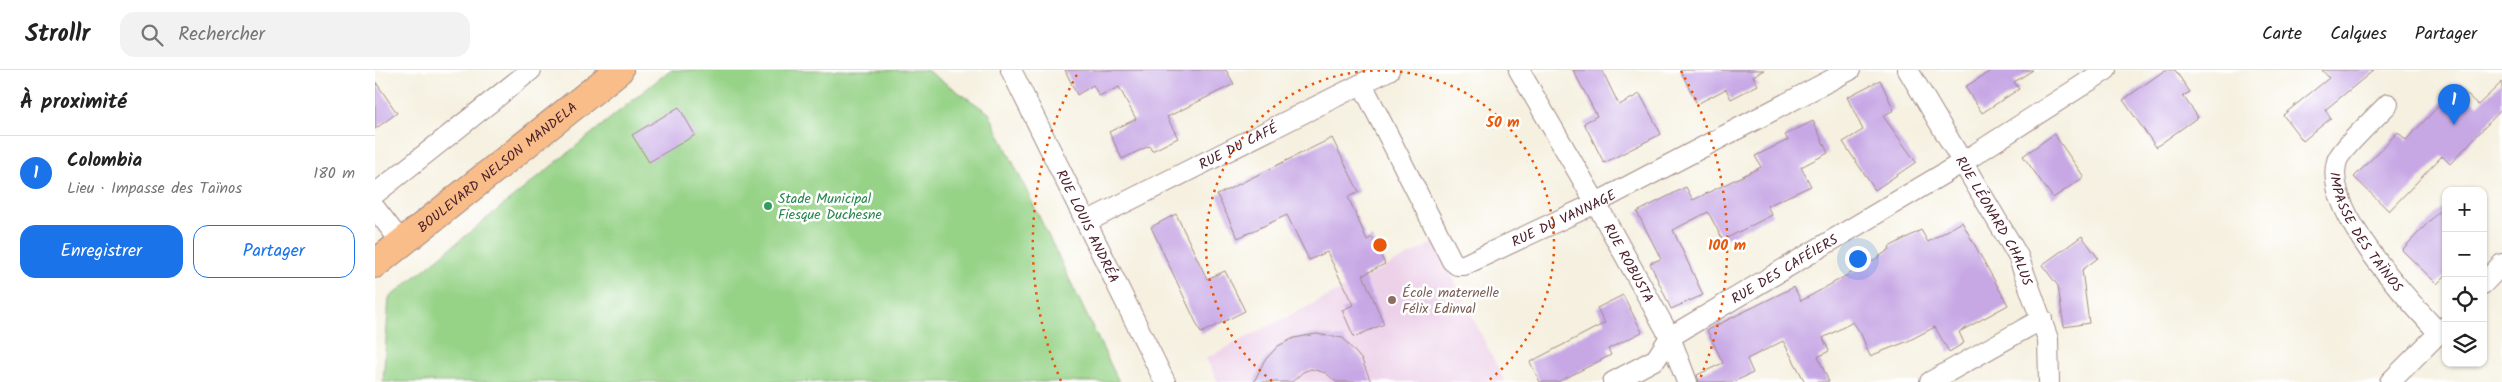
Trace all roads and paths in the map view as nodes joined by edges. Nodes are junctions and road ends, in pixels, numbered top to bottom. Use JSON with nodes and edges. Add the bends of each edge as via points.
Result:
{"nodes":[{"id":1,"x":531,"y":70,"type":"edge"},
{"id":2,"x":619,"y":70,"type":"edge"},
{"id":3,"x":1011,"y":70,"type":"edge"},
{"id":4,"x":1389,"y":70,"type":"edge"},
{"id":5,"x":1519,"y":70,"type":"edge"},
{"id":6,"x":1850,"y":70,"type":"edge"},
{"id":7,"x":1908,"y":70,"type":"edge"},
{"id":8,"x":2106,"y":70,"type":"edge"},
{"id":9,"x":1362,"y":84,"type":"junction"},
{"id":10,"x":2388,"y":104,"type":"dead end"},
{"id":11,"x":1963,"y":162,"type":"junction"},
{"id":12,"x":375,"y":194,"type":"edge"},
{"id":13,"x":1596,"y":203,"type":"junction"},
{"id":14,"x":375,"y":208,"type":"edge"},
{"id":15,"x":1086,"y":222,"type":"junction"},
{"id":16,"x":402,"y":243,"type":"junction"},
{"id":17,"x":375,"y":264,"type":"edge"},
{"id":18,"x":2502,"y":264,"type":"edge"},
{"id":19,"x":2487,"y":280,"type":"edge"},
{"id":20,"x":2042,"y":319,"type":"junction"},
{"id":21,"x":2442,"y":329,"type":"edge"},
{"id":22,"x":1670,"y":337,"type":"junction"},
{"id":23,"x":1165,"y":382,"type":"edge"},
{"id":24,"x":1613,"y":382,"type":"edge"},
{"id":25,"x":1687,"y":382,"type":"edge"},
{"id":26,"x":1930,"y":382,"type":"edge"},
{"id":27,"x":2049,"y":382,"type":"edge"},
{"id":28,"x":2390,"y":382,"type":"edge"}],
"edges":[{"from":1,"to":12,"type":"street"},
{"from":2,"to":16,"type":"main road","name":"BOULEVARD NELSON MANDELA"},
{"from":3,"to":15,"type":"street","name":"RUE LOUIS ANDRÉA"},
{"from":4,"to":9,"type":"street","name":"RUE DU CAFÉ"},
{"from":5,"to":13,"type":"street","name":"RUE ROBUSTA"},
{"from":6,"to":13,"type":"street","name":"RUE DU VANNAGE"},
{"from":7,"to":11,"type":"street","name":"RUE LÉONARD CHALUS"},
{"from":8,"to":11,"type":"street","name":"RUE DES CAFÉIERS"},
{"from":9,"to":13,"type":"street","name":"RUE DU VANNAGE","via":[[1452,261],[1457,265],[1464,265]]},
{"from":9,"to":15,"type":"street","name":"RUE DU CAFÉ"},
{"from":10,"to":21,"type":"street","name":"IMPASSE DES TAÏNOS","via":[[2337,160],[2334,182],[2361,241],[2404,296]]},
{"from":11,"to":20,"type":"street","name":"RUE LÉONARD CHALUS","via":[[2018,256]]},
{"from":11,"to":22,"type":"street","name":"RUE DES CAFÉIERS"},
{"from":13,"to":22,"type":"street","name":"RUE ROBUSTA"},
{"from":14,"to":16,"type":"street"},
{"from":15,"to":23,"type":"street","name":"RUE LOUIS ANDRÉA"},
{"from":16,"to":17,"type":"main road","name":"BOULEVARD NELSON MANDELA"},
{"from":18,"to":19,"type":"street"},
{"from":20,"to":26,"type":"street"},
{"from":20,"to":27,"type":"street","name":"RUE LÉONARD CHALUS","via":[[2048,339]]},
{"from":21,"to":28,"type":"street"},
{"from":22,"to":24,"type":"street","name":"RUE DES CAFÉIERS","via":[[1656,359]]},
{"from":22,"to":25,"type":"street","name":"RUE ROBUSTA"}]}
